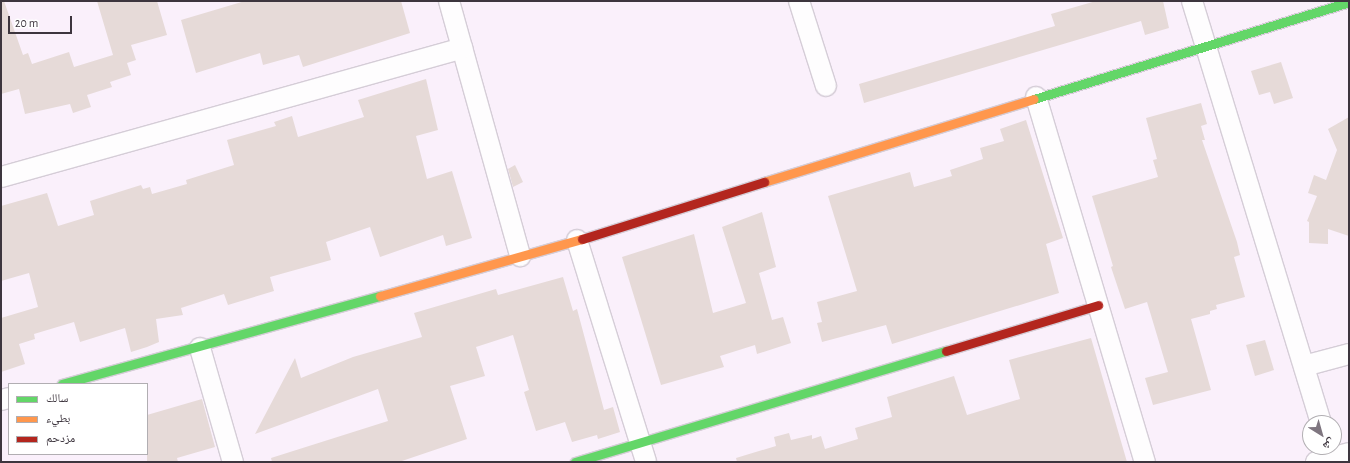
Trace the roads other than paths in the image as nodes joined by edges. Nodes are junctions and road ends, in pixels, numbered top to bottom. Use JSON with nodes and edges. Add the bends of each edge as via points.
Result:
{"nodes":[{"id":1,"x":449,"y":1,"type":"edge"},
{"id":2,"x":799,"y":1,"type":"edge"},
{"id":3,"x":1192,"y":1,"type":"edge"},
{"id":4,"x":1349,"y":2,"type":"edge"},
{"id":5,"x":1205,"y":45,"type":"junction"},
{"id":6,"x":462,"y":48,"type":"junction"},
{"id":7,"x":826,"y":86,"type":"dead end"},
{"id":8,"x":1036,"y":97,"type":"junction"},
{"id":9,"x":1,"y":177,"type":"edge"},
{"id":10,"x":577,"y":240,"type":"junction"},
{"id":11,"x":520,"y":256,"type":"junction"},
{"id":12,"x":1098,"y":305,"type":"junction"},
{"id":13,"x":200,"y":348,"type":"junction"},
{"id":14,"x":1349,"y":354,"type":"edge"},
{"id":15,"x":1304,"y":366,"type":"junction"},
{"id":16,"x":66,"y":383,"type":"edge"},
{"id":17,"x":1319,"y":415,"type":"edge"},
{"id":18,"x":640,"y":442,"type":"junction"},
{"id":19,"x":233,"y":462,"type":"edge"},
{"id":20,"x":575,"y":462,"type":"edge"},
{"id":21,"x":646,"y":462,"type":"edge"},
{"id":22,"x":1145,"y":462,"type":"edge"}],
"edges":[{"from":1,"to":6,"type":"street"},
{"from":2,"to":7,"type":"street"},
{"from":3,"to":5,"type":"street"},
{"from":4,"to":5,"type":"street"},
{"from":5,"to":8,"type":"street"},
{"from":5,"to":15,"type":"street"},
{"from":6,"to":9,"type":"street"},
{"from":6,"to":11,"type":"street"},
{"from":8,"to":10,"type":"street"},
{"from":8,"to":12,"type":"street"},
{"from":10,"to":11,"type":"street"},
{"from":10,"to":18,"type":"street"},
{"from":11,"to":13,"type":"street"},
{"from":12,"to":18,"type":"street"},
{"from":12,"to":22,"type":"street"},
{"from":13,"to":16,"type":"street"},
{"from":13,"to":19,"type":"street"},
{"from":14,"to":15,"type":"street"},
{"from":15,"to":17,"type":"street"},
{"from":18,"to":20,"type":"street"},
{"from":18,"to":21,"type":"street"}]}
